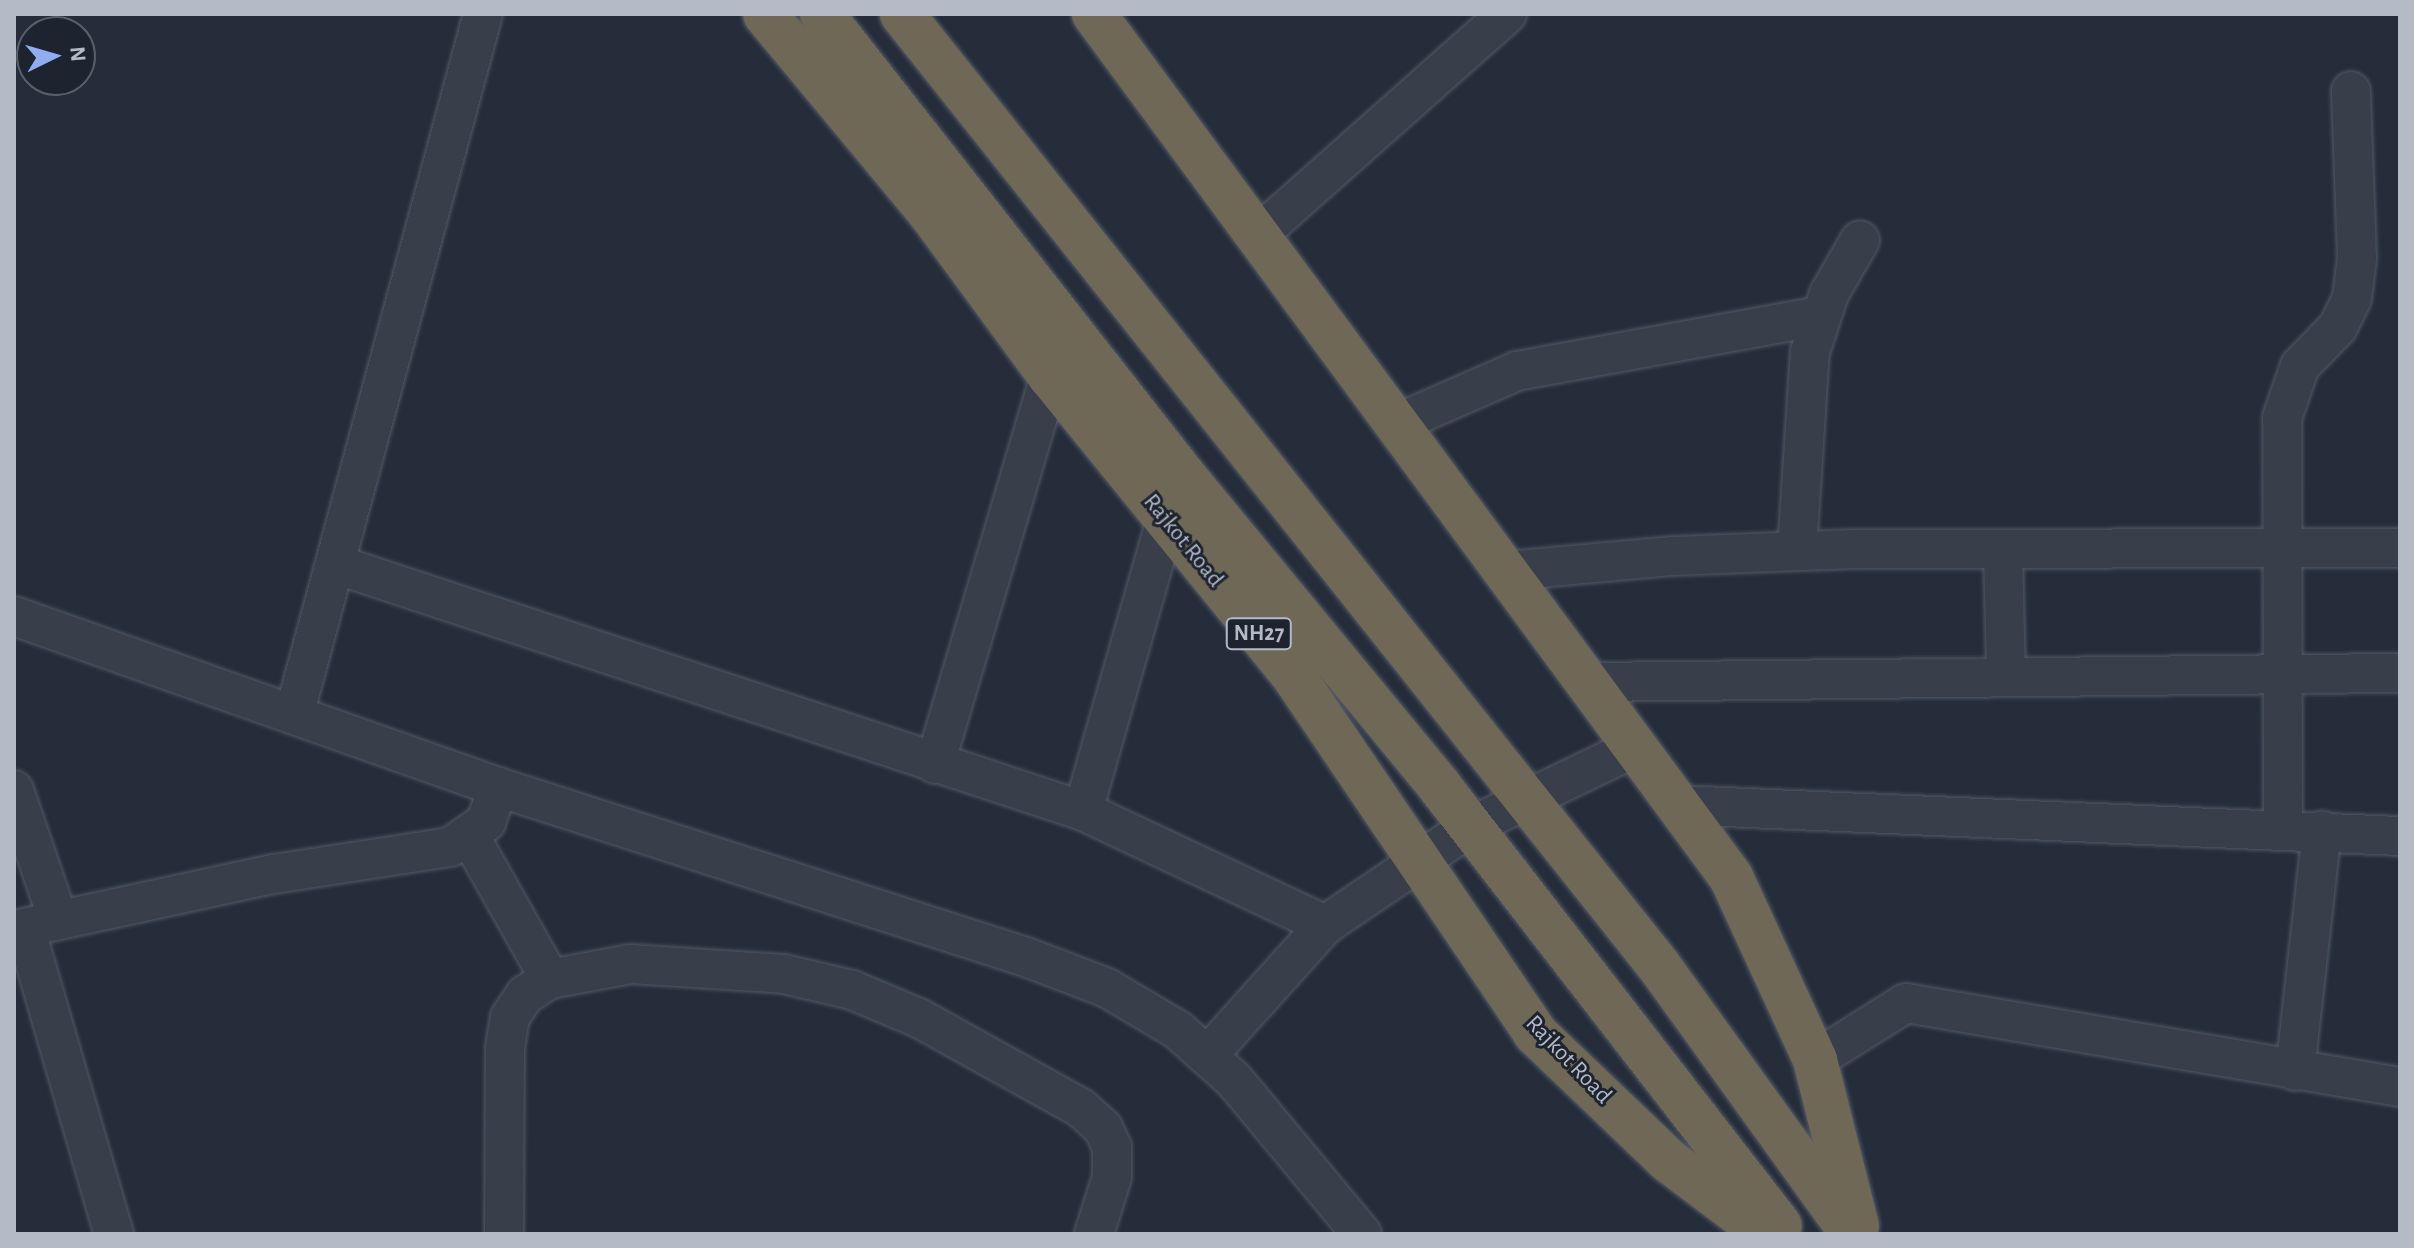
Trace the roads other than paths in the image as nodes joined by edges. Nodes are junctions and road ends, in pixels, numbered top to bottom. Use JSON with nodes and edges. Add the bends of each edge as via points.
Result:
{"nodes":[{"id":1,"x":483,"y":14,"type":"edge"},
{"id":2,"x":765,"y":14,"type":"edge"},
{"id":3,"x":822,"y":14,"type":"edge"},
{"id":4,"x":902,"y":14,"type":"edge"},
{"id":5,"x":1094,"y":14,"type":"edge"},
{"id":6,"x":1507,"y":14,"type":"edge"},
{"id":7,"x":2351,"y":91,"type":"dead end"},
{"id":8,"x":1258,"y":235,"type":"junction"},
{"id":9,"x":1860,"y":240,"type":"dead end"},
{"id":10,"x":1819,"y":316,"type":"junction"},
{"id":11,"x":1050,"y":376,"type":"junction"},
{"id":12,"x":1398,"y":423,"type":"junction"},
{"id":13,"x":1166,"y":519,"type":"junction"},
{"id":14,"x":2400,"y":548,"type":"edge"},
{"id":15,"x":2003,"y":550,"type":"junction"},
{"id":16,"x":1797,"y":551,"type":"junction"},
{"id":17,"x":2281,"y":551,"type":"junction"},
{"id":18,"x":335,"y":564,"type":"junction"},
{"id":19,"x":1507,"y":571,"type":"junction"},
{"id":20,"x":14,"y":616,"type":"edge"},
{"id":21,"x":2282,"y":673,"type":"junction"},
{"id":22,"x":2400,"y":673,"type":"edge"},
{"id":23,"x":2006,"y":675,"type":"junction"},
{"id":24,"x":1588,"y":682,"type":"junction"},
{"id":25,"x":294,"y":715,"type":"junction"},
{"id":26,"x":1636,"y":747,"type":"junction"},
{"id":27,"x":935,"y":764,"type":"junction"},
{"id":28,"x":498,"y":787,"type":"junction"},
{"id":29,"x":14,"y":790,"type":"edge"},
{"id":30,"x":1525,"y":802,"type":"junction"},
{"id":31,"x":1678,"y":805,"type":"junction"},
{"id":32,"x":1083,"y":811,"type":"junction"},
{"id":33,"x":1470,"y":827,"type":"junction"},
{"id":34,"x":2283,"y":828,"type":"junction"},
{"id":35,"x":2322,"y":831,"type":"junction"},
{"id":36,"x":2400,"y":836,"type":"edge"},
{"id":37,"x":470,"y":837,"type":"junction"},
{"id":38,"x":1419,"y":861,"type":"junction"},
{"id":39,"x":1325,"y":925,"type":"junction"},
{"id":40,"x":32,"y":926,"type":"edge"},
{"id":41,"x":550,"y":979,"type":"junction"},
{"id":42,"x":1207,"y":1056,"type":"junction"},
{"id":43,"x":1815,"y":1060,"type":"junction"},
{"id":44,"x":2295,"y":1071,"type":"junction"},
{"id":45,"x":2400,"y":1087,"type":"edge"},
{"id":46,"x":114,"y":1234,"type":"edge"},
{"id":47,"x":504,"y":1234,"type":"edge"},
{"id":48,"x":1094,"y":1234,"type":"edge"},
{"id":49,"x":1362,"y":1234,"type":"edge"},
{"id":50,"x":1766,"y":1234,"type":"edge"},
{"id":51,"x":1787,"y":1234,"type":"edge"},
{"id":52,"x":1852,"y":1234,"type":"edge"},
{"id":53,"x":1859,"y":1234,"type":"edge"}],
"edges":[{"from":1,"to":18,"type":"street"},
{"from":2,"to":11,"type":"highway","name":"Rajkot Road","number":"NH27","via":[[928,210]]},
{"from":3,"to":33,"type":"highway","number":"NH27","via":[[1184,476]]},
{"from":4,"to":30,"type":"highway"},
{"from":5,"to":8,"type":"highway"},
{"from":6,"to":8,"type":"street"},
{"from":7,"to":17,"type":"street","via":[[2357,258],[2352,298],[2338,327],[2300,366],[2290,385],[2282,418]]},
{"from":8,"to":12,"type":"highway"},
{"from":9,"to":10,"type":"street"},
{"from":10,"to":12,"type":"street","via":[[1517,371]]},
{"from":10,"to":16,"type":"street","via":[[1805,395]]},
{"from":11,"to":13,"type":"highway","name":"Rajkot Road","number":"NH27"},
{"from":11,"to":27,"type":"street"},
{"from":12,"to":19,"type":"highway"},
{"from":13,"to":32,"type":"street"},
{"from":13,"to":38,"type":"highway","name":"Rajkot Road","number":"NH27","via":[[1295,678]]},
{"from":14,"to":17,"type":"street"},
{"from":15,"to":16,"type":"street"},
{"from":15,"to":17,"type":"street"},
{"from":15,"to":23,"type":"street"},
{"from":16,"to":19,"type":"street"},
{"from":17,"to":21,"type":"street"},
{"from":18,"to":25,"type":"street"},
{"from":18,"to":27,"type":"street"},
{"from":19,"to":24,"type":"highway"},
{"from":20,"to":25,"type":"street"},
{"from":21,"to":22,"type":"street"},
{"from":21,"to":23,"type":"street"},
{"from":21,"to":34,"type":"street"},
{"from":23,"to":24,"type":"street"},
{"from":24,"to":26,"type":"highway"},
{"from":25,"to":28,"type":"street"},
{"from":26,"to":30,"type":"street"},
{"from":26,"to":31,"type":"highway"},
{"from":27,"to":32,"type":"street"},
{"from":28,"to":37,"type":"street","via":[[486,822]]},
{"from":28,"to":42,"type":"street","via":[[1026,957],[1107,988],[1178,1030]]},
{"from":29,"to":40,"type":"street"},
{"from":30,"to":33,"type":"street"},
{"from":30,"to":52,"type":"highway","via":[[1659,966]]},
{"from":31,"to":34,"type":"street"},
{"from":31,"to":43,"type":"highway","via":[[1731,877]]},
{"from":32,"to":39,"type":"street"},
{"from":33,"to":38,"type":"street"},
{"from":33,"to":51,"type":"highway","number":"NH27"},
{"from":34,"to":35,"type":"street"},
{"from":35,"to":36,"type":"street"},
{"from":35,"to":44,"type":"street"},
{"from":37,"to":40,"type":"street","via":[[450,847],[274,874]]},
{"from":37,"to":41,"type":"street"},
{"from":38,"to":39,"type":"street"},
{"from":38,"to":50,"type":"highway","name":"Rajkot Road","number":"NH27","via":[[1535,1033],[1669,1161]]},
{"from":39,"to":42,"type":"street"},
{"from":40,"to":46,"type":"street"},
{"from":41,"to":47,"type":"street","via":[[525,995],[510,1017],[505,1048]]},
{"from":41,"to":48,"type":"street","via":[[631,964],[784,974],[852,990],[919,1018],[1081,1108],[1103,1128],[1112,1147],[1112,1177]]},
{"from":42,"to":49,"type":"street","via":[[1253,1102]]},
{"from":43,"to":44,"type":"street","via":[[1906,1003]]},
{"from":43,"to":53,"type":"highway"},
{"from":44,"to":45,"type":"street"}]}
